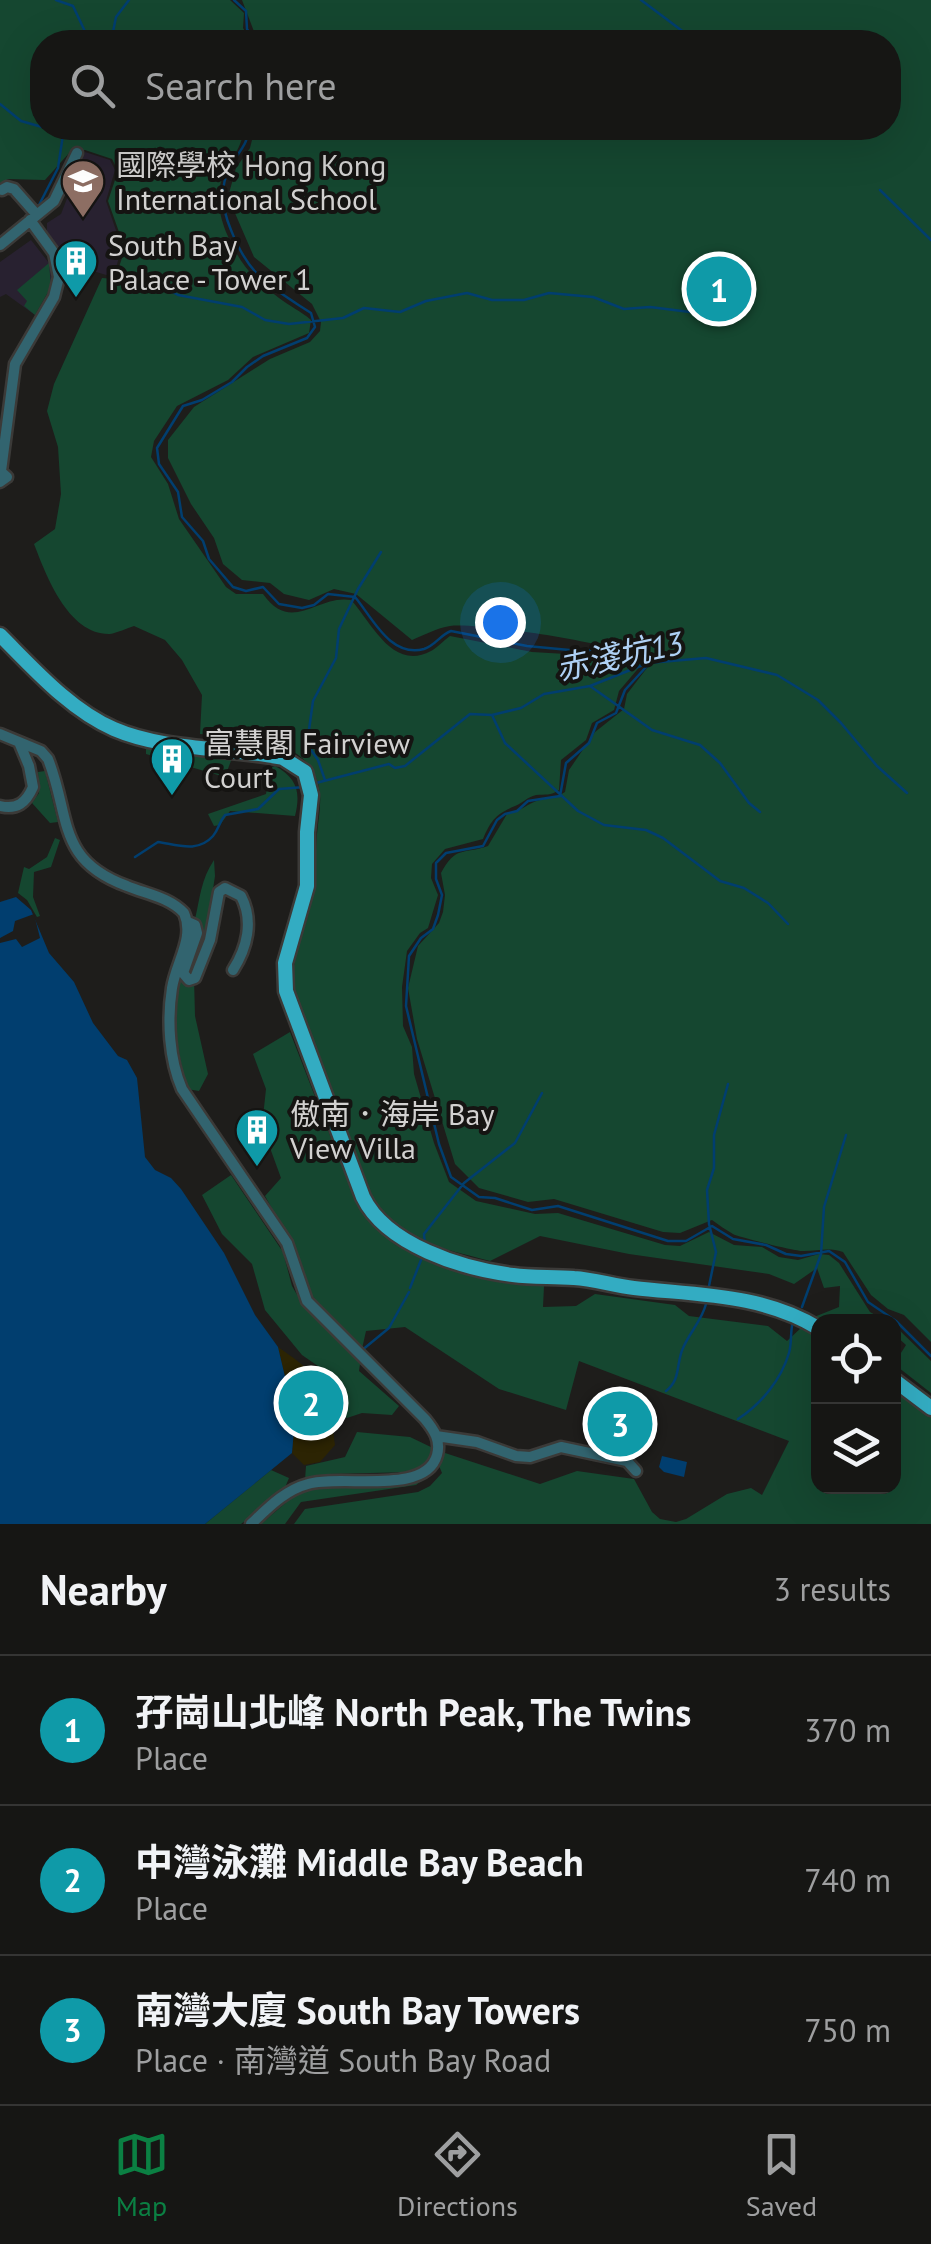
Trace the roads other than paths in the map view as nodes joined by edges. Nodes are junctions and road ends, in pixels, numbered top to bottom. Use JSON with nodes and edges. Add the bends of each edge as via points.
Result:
{"nodes":[{"id":1,"x":77,"y":153,"type":"dead end"},
{"id":2,"x":2,"y":190,"type":"edge"},
{"id":3,"x":33,"y":218,"type":"junction"},
{"id":4,"x":0,"y":246,"type":"edge"},
{"id":5,"x":0,"y":471,"type":"edge"},
{"id":6,"x":0,"y":482,"type":"edge"},
{"id":7,"x":0,"y":635,"type":"edge"},
{"id":8,"x":0,"y":734,"type":"edge"},
{"id":9,"x":19,"y":742,"type":"junction"},
{"id":10,"x":0,"y":806,"type":"edge"},
{"id":11,"x":188,"y":922,"type":"junction"},
{"id":12,"x":233,"y":970,"type":"dead end"},
{"id":13,"x":811,"y":1325,"type":"edge"},
{"id":14,"x":901,"y":1385,"type":"edge"},
{"id":15,"x":931,"y":1408,"type":"edge"},
{"id":16,"x":436,"y":1436,"type":"junction"},
{"id":17,"x":636,"y":1471,"type":"dead end"},
{"id":18,"x":251,"y":1524,"type":"edge"}],
"edges":[{"from":1,"to":3,"type":"street","via":[[58,195]]},
{"from":2,"to":3,"type":"street","via":[[14,189]]},
{"from":3,"to":4,"type":"street"},
{"from":3,"to":5,"type":"street","via":[[54,253],[59,277],[15,364]]},
{"from":5,"to":6,"type":"street","via":[[6,477]]},
{"from":7,"to":13,"type":"main road","via":[[79,709],[115,730],[279,757],[306,774],[312,795],[308,881],[285,964],[286,992],[363,1196],[392,1234],[501,1273],[745,1300]]},
{"from":8,"to":9,"type":"street"},
{"from":9,"to":10,"type":"street","via":[[33,787],[21,804]]},
{"from":9,"to":11,"type":"street","via":[[48,759],[66,830],[84,860],[108,879],[176,906]]},
{"from":11,"to":12,"type":"street","via":[[198,933],[183,973],[189,980],[210,940],[219,892],[225,888],[241,896],[247,935]]},
{"from":11,"to":16,"type":"street","via":[[170,1003],[182,1089],[287,1242],[307,1301]]},
{"from":14,"to":15,"type":"main road"},
{"from":16,"to":17,"type":"street","via":[[516,1456],[561,1447],[626,1461]]},
{"from":16,"to":18,"type":"street","via":[[436,1458],[419,1476],[313,1482],[288,1492]]}]}
